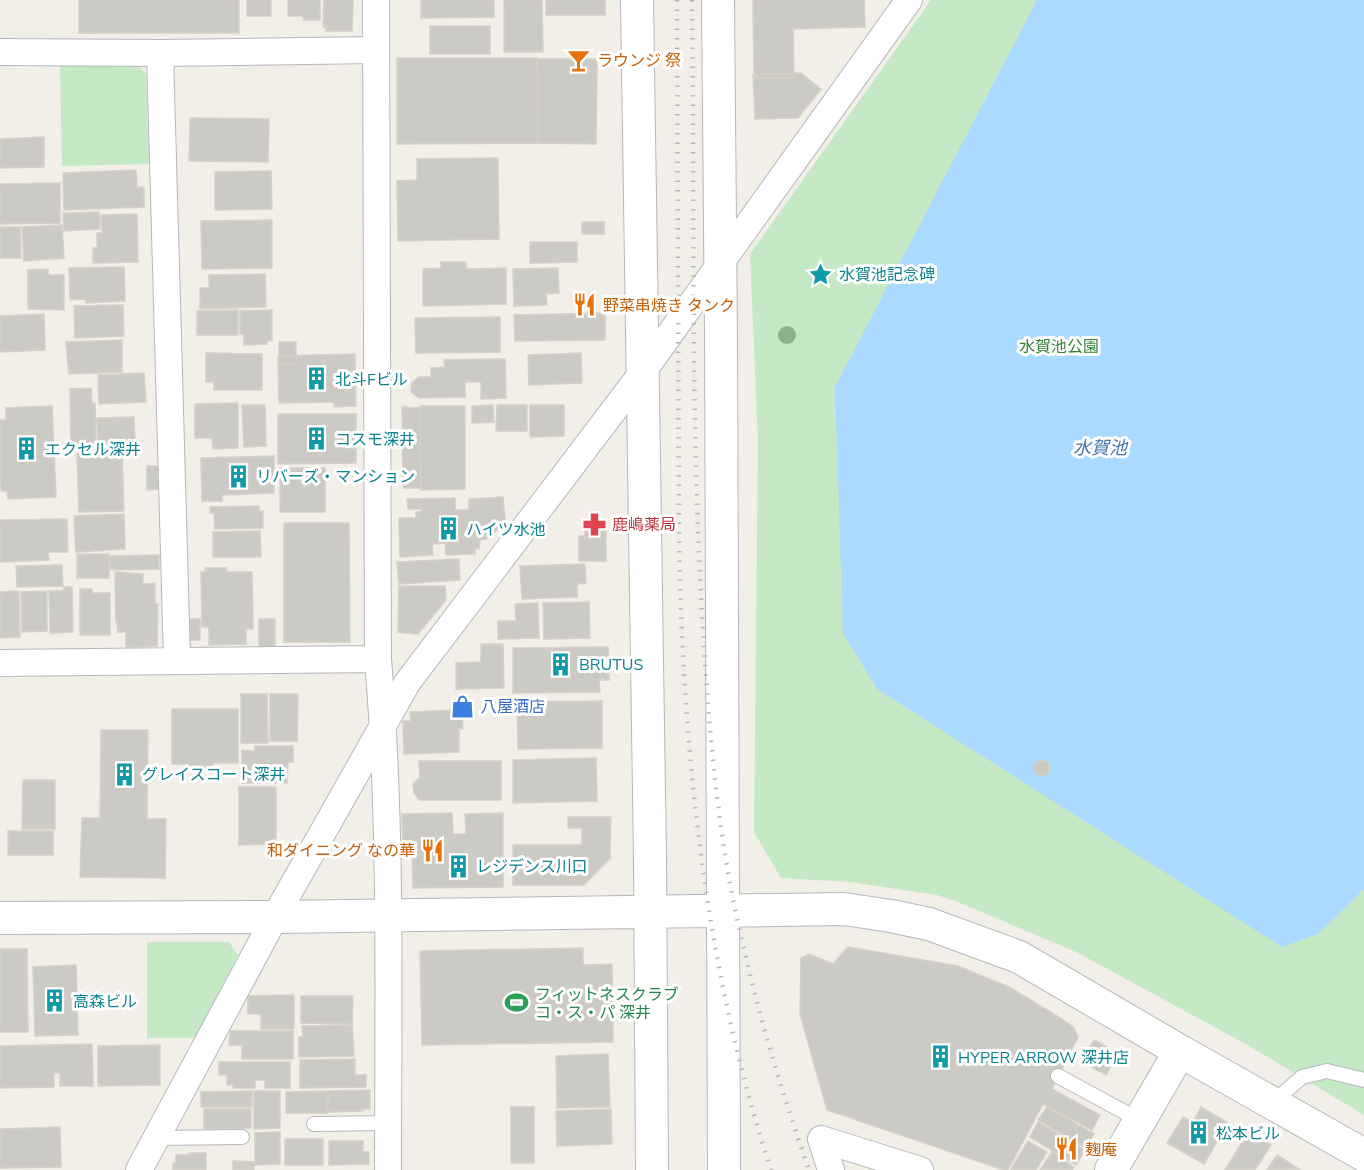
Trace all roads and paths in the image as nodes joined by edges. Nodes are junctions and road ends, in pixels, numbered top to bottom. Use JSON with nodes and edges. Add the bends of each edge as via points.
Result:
{"nodes":[{"id":1,"x":376,"y":0,"type":"edge"},
{"id":2,"x":637,"y":0,"type":"edge"},
{"id":3,"x":718,"y":0,"type":"edge"},
{"id":4,"x":909,"y":0,"type":"edge"},
{"id":5,"x":376,"y":50,"type":"junction"},
{"id":6,"x":0,"y":52,"type":"edge"},
{"id":7,"x":160,"y":53,"type":"junction"},
{"id":8,"x":720,"y":266,"type":"junction"},
{"id":9,"x":642,"y":373,"type":"junction"},
{"id":10,"x":378,"y":659,"type":"junction"},
{"id":11,"x":177,"y":661,"type":"junction"},
{"id":12,"x":0,"y":663,"type":"edge"},
{"id":13,"x":384,"y":722,"type":"junction"},
{"id":14,"x":723,"y":910,"type":"junction"},
{"id":15,"x":650,"y":911,"type":"junction"},
{"id":16,"x":388,"y":915,"type":"junction"},
{"id":17,"x":275,"y":917,"type":"junction"},
{"id":18,"x":0,"y":918,"type":"edge"},
{"id":19,"x":1180,"y":1051,"type":"junction"},
{"id":20,"x":1058,"y":1076,"type":"dead end"},
{"id":21,"x":1364,"y":1080,"type":"edge"},
{"id":22,"x":1272,"y":1103,"type":"junction"},
{"id":23,"x":1140,"y":1120,"type":"junction"},
{"id":24,"x":388,"y":1123,"type":"junction"},
{"id":25,"x":314,"y":1124,"type":"dead end"},
{"id":26,"x":242,"y":1137,"type":"dead end"},
{"id":27,"x":156,"y":1138,"type":"junction"},
{"id":28,"x":1364,"y":1155,"type":"edge"},
{"id":29,"x":139,"y":1170,"type":"edge"},
{"id":30,"x":388,"y":1170,"type":"edge"},
{"id":31,"x":652,"y":1170,"type":"edge"},
{"id":32,"x":724,"y":1170,"type":"edge"},
{"id":33,"x":831,"y":1170,"type":"edge"},
{"id":34,"x":920,"y":1170,"type":"edge"},
{"id":35,"x":1111,"y":1170,"type":"edge"}],
"edges":[{"from":1,"to":5,"type":"street"},
{"from":2,"to":9,"type":"street"},
{"from":3,"to":8,"type":"street"},
{"from":4,"to":8,"type":"street"},
{"from":5,"to":7,"type":"street"},
{"from":5,"to":10,"type":"street"},
{"from":6,"to":7,"type":"street"},
{"from":7,"to":11,"type":"street"},
{"from":8,"to":9,"type":"street"},
{"from":8,"to":14,"type":"street"},
{"from":9,"to":13,"type":"street","via":[[407,683]]},
{"from":9,"to":15,"type":"street"},
{"from":10,"to":11,"type":"street"},
{"from":10,"to":13,"type":"street"},
{"from":11,"to":12,"type":"street"},
{"from":13,"to":16,"type":"street"},
{"from":13,"to":17,"type":"street"},
{"from":14,"to":15,"type":"street"},
{"from":14,"to":19,"type":"street","via":[[844,909],[929,924],[1019,957]]},
{"from":14,"to":32,"type":"street"},
{"from":15,"to":16,"type":"street"},
{"from":15,"to":31,"type":"street"},
{"from":16,"to":17,"type":"street"},
{"from":16,"to":24,"type":"street"},
{"from":17,"to":18,"type":"street"},
{"from":17,"to":27,"type":"street"},
{"from":19,"to":22,"type":"street"},
{"from":19,"to":23,"type":"street"},
{"from":20,"to":23,"type":"lane"},
{"from":21,"to":22,"type":"lane","via":[[1327,1071],[1302,1077]]},
{"from":22,"to":28,"type":"street"},
{"from":23,"to":35,"type":"street"},
{"from":24,"to":25,"type":"lane"},
{"from":24,"to":30,"type":"street"},
{"from":26,"to":27,"type":"lane"},
{"from":27,"to":29,"type":"street"},
{"from":33,"to":34,"type":"street","via":[[820,1138]]}]}
